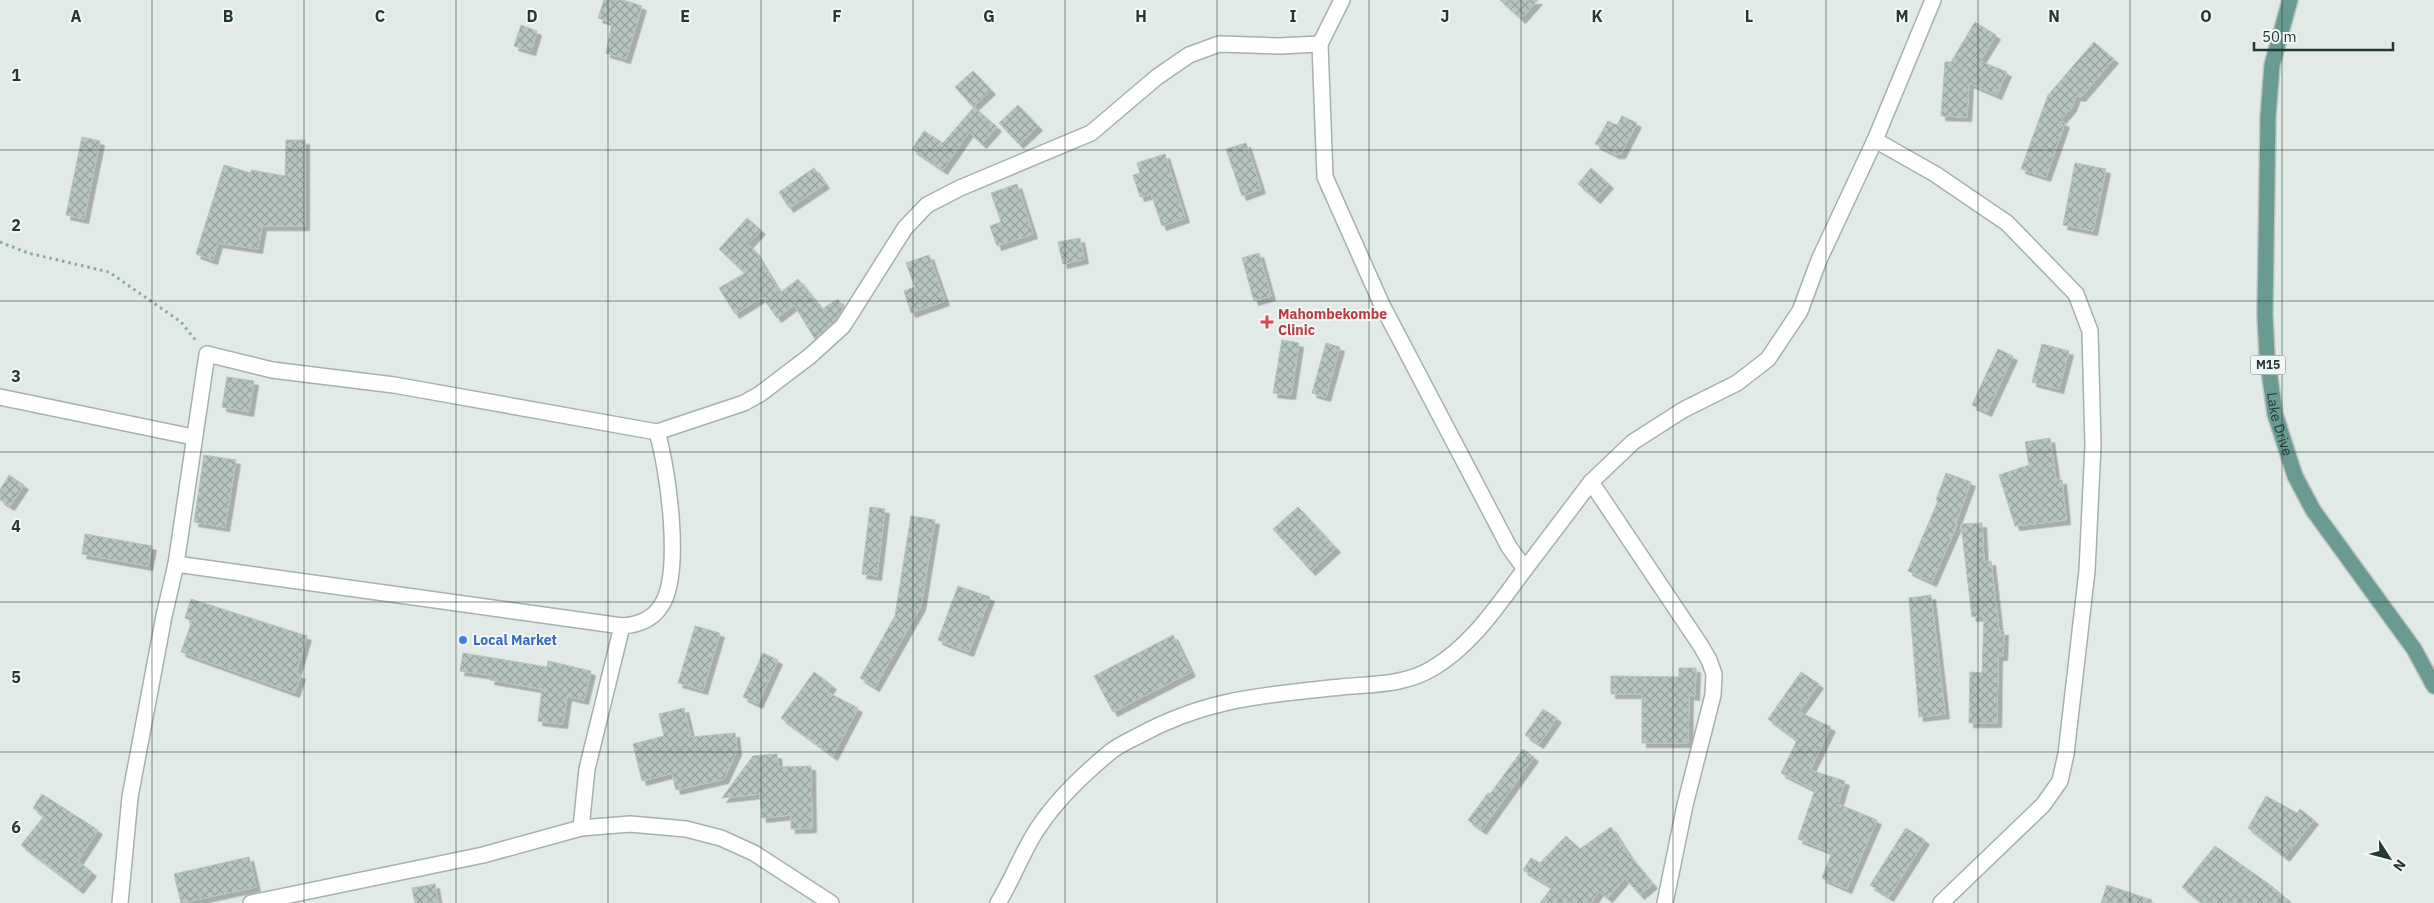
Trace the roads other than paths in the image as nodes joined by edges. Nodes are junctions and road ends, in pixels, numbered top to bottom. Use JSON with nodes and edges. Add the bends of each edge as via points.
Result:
{"nodes":[{"id":1,"x":1342,"y":0,"type":"edge"},
{"id":2,"x":1933,"y":0,"type":"edge"},
{"id":3,"x":2290,"y":0,"type":"edge"},
{"id":4,"x":1320,"y":44,"type":"junction"},
{"id":5,"x":1875,"y":140,"type":"junction"},
{"id":6,"x":0,"y":397,"type":"edge"},
{"id":7,"x":657,"y":432,"type":"junction"},
{"id":8,"x":193,"y":437,"type":"junction"},
{"id":9,"x":1591,"y":482,"type":"junction"},
{"id":10,"x":176,"y":564,"type":"junction"},
{"id":11,"x":1525,"y":569,"type":"junction"},
{"id":12,"x":622,"y":626,"type":"junction"},
{"id":13,"x":2434,"y":686,"type":"edge"},
{"id":14,"x":581,"y":828,"type":"junction"},
{"id":15,"x":120,"y":903,"type":"edge"},
{"id":16,"x":251,"y":903,"type":"edge"},
{"id":17,"x":831,"y":903,"type":"edge"},
{"id":18,"x":998,"y":903,"type":"edge"},
{"id":19,"x":1665,"y":903,"type":"edge"},
{"id":20,"x":1941,"y":903,"type":"edge"}],
"edges":[{"from":1,"to":4,"type":"street"},
{"from":2,"to":5,"type":"street"},
{"from":3,"to":13,"type":"main road","name":"Lake Drive","number":"M15","via":[[2272,65],[2268,117],[2265,315],[2275,414],[2295,476],[2313,510],[2414,650]]},
{"from":4,"to":7,"type":"street","via":[[1219,44],[1189,55],[1157,77],[1091,133],[927,205],[905,228],[843,326],[810,356],[744,403]]},
{"from":4,"to":11,"type":"street","via":[[1325,177],[1382,305],[1509,547]]},
{"from":5,"to":9,"type":"street","via":[[1800,311],[1768,359],[1737,383],[1683,410],[1633,442]]},
{"from":5,"to":20,"type":"street","via":[[1935,174],[2007,224],[2076,294],[2090,331],[2093,445],[2087,571],[2066,754],[2060,781],[2043,805]]},
{"from":6,"to":8,"type":"street"},
{"from":7,"to":8,"type":"street","via":[[394,385],[272,370],[206,354]]},
{"from":7,"to":12,"type":"street","via":[[666,462],[672,520],[670,585],[661,606],[650,619]]},
{"from":8,"to":10,"type":"street"},
{"from":9,"to":11,"type":"street"},
{"from":9,"to":19,"type":"street","via":[[1705,653],[1714,674],[1713,695],[1685,805]]},
{"from":10,"to":12,"type":"street"},
{"from":10,"to":15,"type":"street","via":[[130,797]]},
{"from":11,"to":18,"type":"street","via":[[1485,623],[1456,651],[1432,669],[1405,681],[1266,694],[1212,704],[1167,720],[1110,752],[1059,799],[1032,837]]},
{"from":12,"to":14,"type":"street","via":[[587,769]]},
{"from":14,"to":16,"type":"street","via":[[483,855]]},
{"from":14,"to":17,"type":"street","via":[[630,824],[686,829],[721,838],[754,853]]}]}
